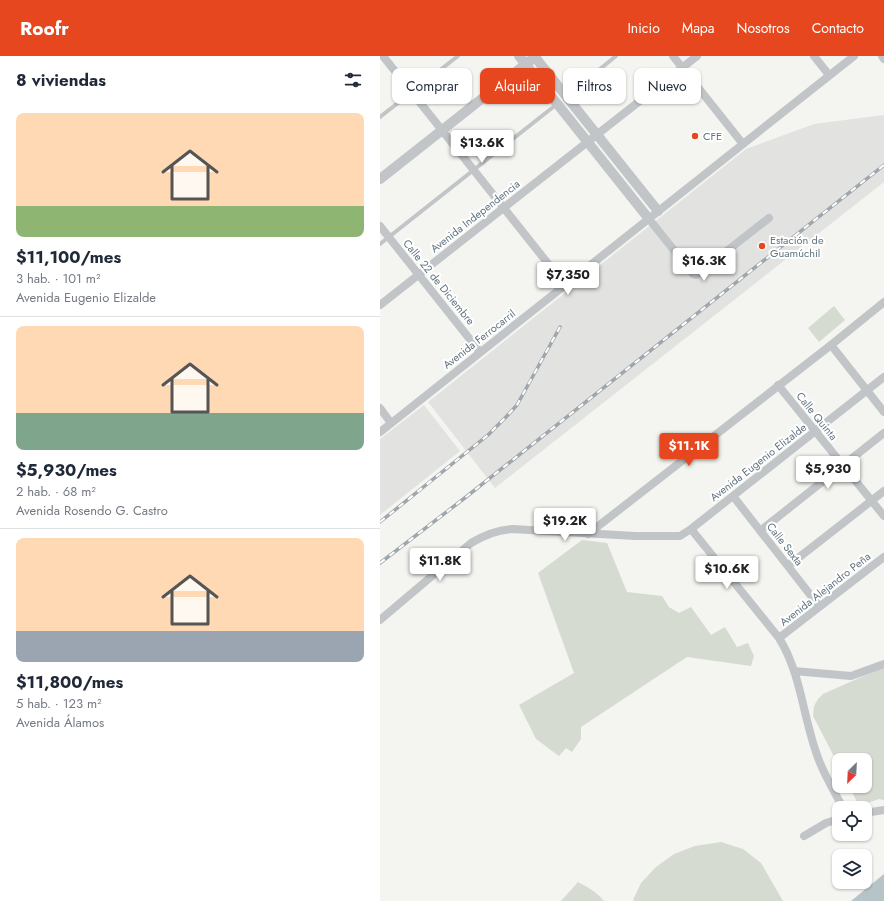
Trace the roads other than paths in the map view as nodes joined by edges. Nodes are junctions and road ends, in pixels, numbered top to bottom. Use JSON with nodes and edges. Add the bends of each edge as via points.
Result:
{"nodes":[{"id":1,"x":383,"y":56,"type":"edge"},
{"id":2,"x":458,"y":56,"type":"edge"},
{"id":3,"x":535,"y":56,"type":"edge"},
{"id":4,"x":616,"y":56,"type":"edge"},
{"id":5,"x":673,"y":56,"type":"edge"},
{"id":6,"x":697,"y":56,"type":"edge"},
{"id":7,"x":814,"y":56,"type":"edge"},
{"id":8,"x":854,"y":56,"type":"edge"},
{"id":9,"x":882,"y":56,"type":"edge"},
{"id":10,"x":884,"y":59,"type":"edge"},
{"id":11,"x":522,"y":60,"type":"edge"},
{"id":12,"x":393,"y":68,"type":"edge"},
{"id":13,"x":443,"y":68,"type":"edge"},
{"id":14,"x":601,"y":68,"type":"edge"},
{"id":15,"x":682,"y":68,"type":"joint"},
{"id":16,"x":829,"y":76,"type":"junction"},
{"id":17,"x":563,"y":92,"type":"edge"},
{"id":18,"x":701,"y":92,"type":"edge"},
{"id":19,"x":397,"y":104,"type":"edge"},
{"id":20,"x":421,"y":104,"type":"edge"},
{"id":21,"x":557,"y":104,"type":"junction"},
{"id":22,"x":572,"y":104,"type":"edge"},
{"id":23,"x":636,"y":104,"type":"edge"},
{"id":24,"x":380,"y":117,"type":"edge"},
{"id":25,"x":442,"y":130,"type":"junction"},
{"id":26,"x":597,"y":135,"type":"junction"},
{"id":27,"x":587,"y":142,"type":"junction"},
{"id":28,"x":743,"y":144,"type":"junction"},
{"id":29,"x":474,"y":170,"type":"junction"},
{"id":30,"x":380,"y":179,"type":"edge"},
{"id":31,"x":504,"y":208,"type":"junction"},
{"id":32,"x":658,"y":211,"type":"junction"},
{"id":33,"x":769,"y":218,"type":"dead end"},
{"id":34,"x":649,"y":219,"type":"junction"},
{"id":35,"x":380,"y":226,"type":"edge"},
{"id":36,"x":389,"y":237,"type":"junction"},
{"id":37,"x":380,"y":244,"type":"edge"},
{"id":38,"x":419,"y":274,"type":"junction"},
{"id":39,"x":565,"y":285,"type":"junction"},
{"id":40,"x":884,"y":302,"type":"edge"},
{"id":41,"x":380,"y":305,"type":"edge"},
{"id":42,"x":831,"y":345,"type":"junction"},
{"id":43,"x":480,"y":352,"type":"junction"},
{"id":44,"x":884,"y":377,"type":"edge"},
{"id":45,"x":778,"y":385,"type":"junction"},
{"id":46,"x":867,"y":390,"type":"junction"},
{"id":47,"x":380,"y":408,"type":"edge"},
{"id":48,"x":884,"y":412,"type":"edge"},
{"id":49,"x":392,"y":423,"type":"junction"},
{"id":50,"x":815,"y":431,"type":"junction"},
{"id":51,"x":380,"y":432,"type":"edge"},
{"id":52,"x":884,"y":433,"type":"edge"},
{"id":53,"x":843,"y":465,"type":"junction"},
{"id":54,"x":884,"y":491,"type":"edge"},
{"id":55,"x":733,"y":496,"type":"junction"},
{"id":56,"x":872,"y":501,"type":"junction"},
{"id":57,"x":884,"y":516,"type":"edge"},
{"id":58,"x":691,"y":529,"type":"junction"},
{"id":59,"x":760,"y":531,"type":"junction"},
{"id":60,"x":588,"y":534,"type":"junction"},
{"id":61,"x":884,"y":557,"type":"edge"},
{"id":62,"x":788,"y":566,"type":"junction"},
{"id":63,"x":819,"y":606,"type":"junction"},
{"id":64,"x":380,"y":620,"type":"edge"},
{"id":65,"x":779,"y":638,"type":"junction"},
{"id":66,"x":884,"y":664,"type":"edge"},
{"id":67,"x":794,"y":671,"type":"junction"},
{"id":68,"x":840,"y":801,"type":"edge"},
{"id":69,"x":884,"y":810,"type":"edge"},
{"id":70,"x":872,"y":812,"type":"edge"},
{"id":71,"x":832,"y":821,"type":"edge"},
{"id":72,"x":804,"y":836,"type":"dead end"}],
"edges":[{"from":1,"to":12,"type":"street"},
{"from":2,"to":13,"type":"lane"},
{"from":3,"to":11,"type":"street"},
{"from":3,"to":17,"type":"street"},
{"from":4,"to":14,"type":"lane"},
{"from":5,"to":15,"type":"street"},
{"from":6,"to":15,"type":"street","name":"Avenida Independencia"},
{"from":7,"to":16,"type":"street"},
{"from":8,"to":16,"type":"street","name":"Avenida Ferrocarril"},
{"from":9,"to":10,"type":"street"},
{"from":11,"to":21,"type":"street"},
{"from":11,"to":25,"type":"street"},
{"from":16,"to":28,"type":"street","name":"Avenida Ferrocarril"},
{"from":18,"to":28,"type":"street"},
{"from":19,"to":24,"type":"lane"},
{"from":20,"to":25,"type":"street"},
{"from":21,"to":27,"type":"street"},
{"from":21,"to":29,"type":"lane"},
{"from":22,"to":26,"type":"street"},
{"from":23,"to":26,"type":"street","name":"Avenida Independencia"},
{"from":25,"to":29,"type":"street"},
{"from":25,"to":30,"type":"street"},
{"from":26,"to":27,"type":"street","name":"Avenida Independencia"},
{"from":26,"to":32,"type":"street"},
{"from":27,"to":31,"type":"street","name":"Avenida Independencia"},
{"from":27,"to":34,"type":"street"},
{"from":28,"to":32,"type":"street","name":"Avenida Ferrocarril"},
{"from":29,"to":31,"type":"street"},
{"from":29,"to":36,"type":"lane"},
{"from":31,"to":38,"type":"street","name":"Avenida Independencia"},
{"from":31,"to":39,"type":"street"},
{"from":32,"to":34,"type":"street","name":"Avenida Ferrocarril"},
{"from":33,"to":34,"type":"street","via":[[696,275]]},
{"from":34,"to":39,"type":"street","name":"Avenida Ferrocarril"},
{"from":35,"to":36,"type":"street","name":"Calle 22 de Diciembre"},
{"from":36,"to":37,"type":"lane"},
{"from":36,"to":38,"type":"street","name":"Calle 22 de Diciembre"},
{"from":38,"to":41,"type":"street","name":"Avenida Independencia"},
{"from":38,"to":43,"type":"street","name":"Calle 22 de Diciembre"},
{"from":39,"to":43,"type":"street","name":"Avenida Ferrocarril"},
{"from":40,"to":42,"type":"street"},
{"from":42,"to":45,"type":"street"},
{"from":42,"to":46,"type":"street"},
{"from":43,"to":49,"type":"street","name":"Avenida Ferrocarril"},
{"from":44,"to":46,"type":"street","name":"Avenida Eugenio Elizalde"},
{"from":45,"to":50,"type":"street","name":"Calle Quinta"},
{"from":45,"to":60,"type":"street"},
{"from":46,"to":48,"type":"street"},
{"from":46,"to":50,"type":"street","name":"Avenida Eugenio Elizalde"},
{"from":47,"to":49,"type":"street"},
{"from":49,"to":51,"type":"street","name":"Avenida Ferrocarril"},
{"from":50,"to":53,"type":"street","name":"Calle Quinta"},
{"from":50,"to":55,"type":"street","name":"Avenida Eugenio Elizalde"},
{"from":52,"to":53,"type":"street"},
{"from":53,"to":56,"type":"street","name":"Calle Quinta"},
{"from":53,"to":59,"type":"street"},
{"from":54,"to":56,"type":"street"},
{"from":55,"to":58,"type":"street","name":"Avenida Eugenio Elizalde"},
{"from":55,"to":59,"type":"street","name":"Calle Sexta"},
{"from":56,"to":57,"type":"street","name":"Calle Quinta"},
{"from":56,"to":62,"type":"street"},
{"from":58,"to":60,"type":"street","name":"Avenida Eugenio Elizalde","via":[[680,536]]},
{"from":58,"to":65,"type":"street"},
{"from":59,"to":62,"type":"street","name":"Calle Sexta"},
{"from":60,"to":64,"type":"street","name":"Avenida Eugenio Elizalde","via":[[512,529],[494,531],[471,543]]},
{"from":61,"to":63,"type":"street","name":"Avenida Alejandro Peña"},
{"from":62,"to":63,"type":"street","name":"Calle Sexta"},
{"from":63,"to":65,"type":"street","name":"Avenida Alejandro Peña"},
{"from":65,"to":67,"type":"street","via":[[787,650]]},
{"from":66,"to":67,"type":"street","via":[[851,676]]},
{"from":67,"to":68,"type":"street","via":[[817,756]]},
{"from":69,"to":70,"type":"street"},
{"from":71,"to":72,"type":"street"}]}
